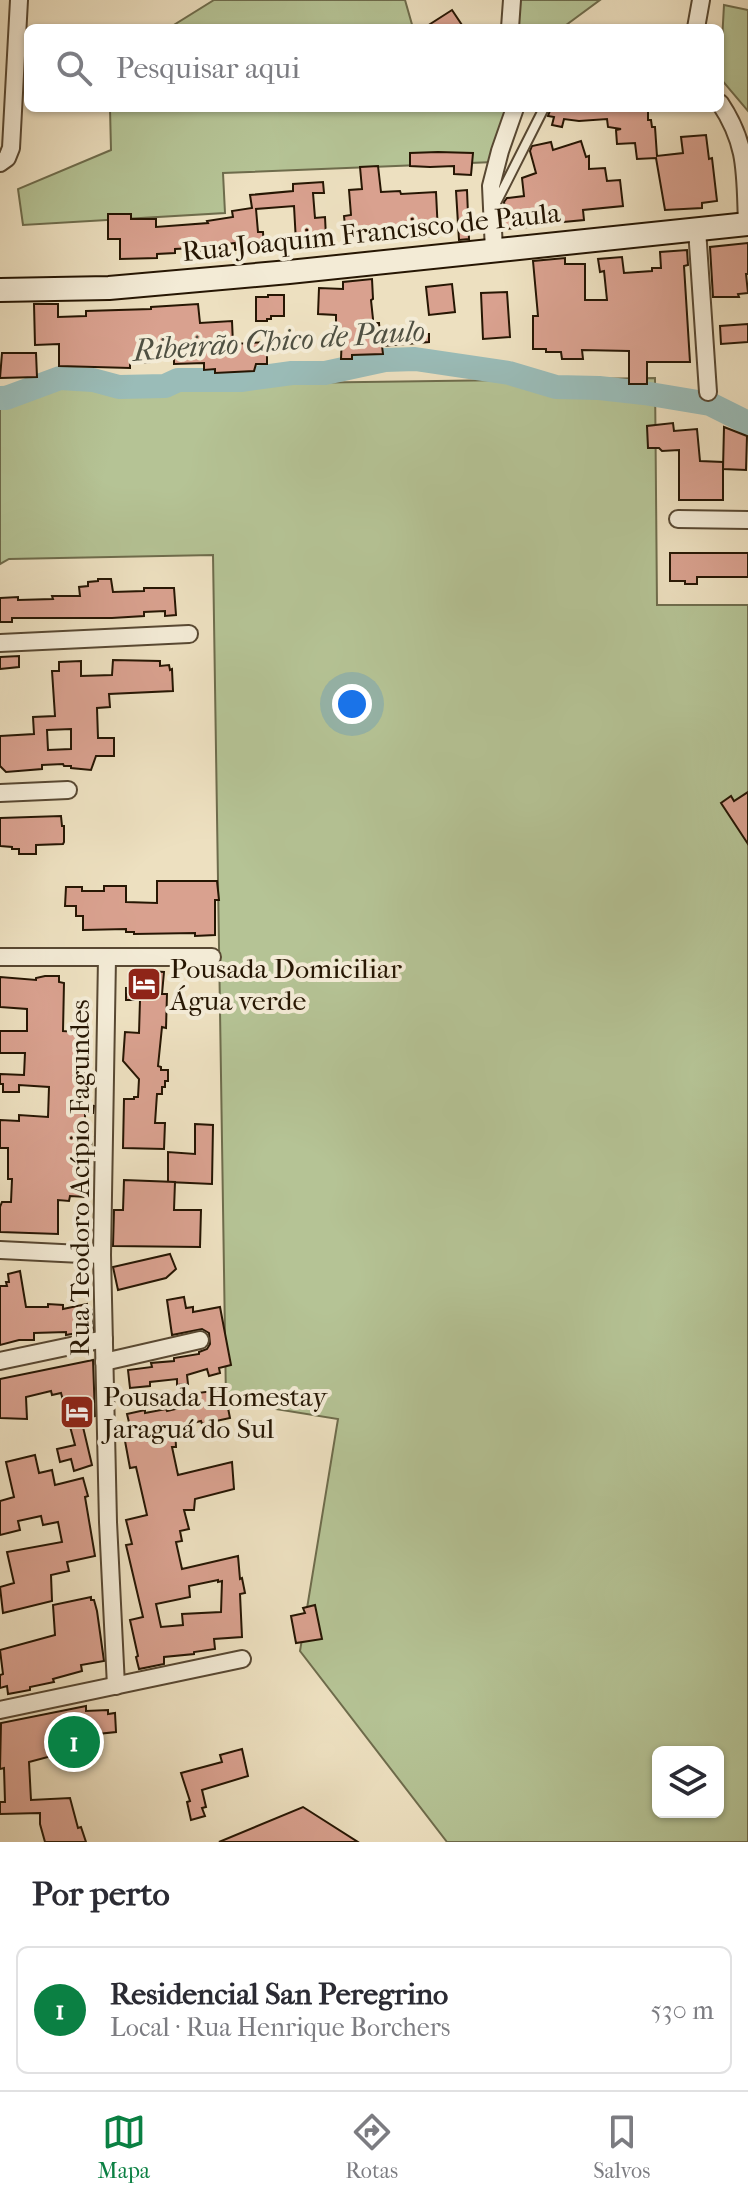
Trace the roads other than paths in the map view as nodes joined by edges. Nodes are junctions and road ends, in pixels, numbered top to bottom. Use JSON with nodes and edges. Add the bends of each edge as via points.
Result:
{"nodes":[{"id":1,"x":19,"y":0,"type":"edge"},
{"id":2,"x":512,"y":0,"type":"edge"},
{"id":3,"x":701,"y":0,"type":"edge"},
{"id":4,"x":510,"y":24,"type":"edge"},
{"id":5,"x":697,"y":24,"type":"edge"},
{"id":6,"x":0,"y":34,"type":"edge"},
{"id":7,"x":17,"y":34,"type":"junction"},
{"id":8,"x":724,"y":109,"type":"edge"},
{"id":9,"x":514,"y":112,"type":"edge"},
{"id":10,"x":542,"y":112,"type":"edge"},
{"id":11,"x":0,"y":163,"type":"edge"},
{"id":12,"x":493,"y":209,"type":"junction"},
{"id":13,"x":747,"y":224,"type":"edge"},
{"id":14,"x":697,"y":229,"type":"junction"},
{"id":15,"x":494,"y":251,"type":"junction"},
{"id":16,"x":0,"y":290,"type":"edge"},
{"id":17,"x":708,"y":392,"type":"dead end"},
{"id":18,"x":678,"y":519,"type":"dead end"},
{"id":19,"x":740,"y":520,"type":"edge"},
{"id":20,"x":189,"y":634,"type":"dead end"},
{"id":21,"x":0,"y":643,"type":"edge"},
{"id":22,"x":68,"y":790,"type":"dead end"},
{"id":23,"x":0,"y":793,"type":"edge"},
{"id":24,"x":0,"y":957,"type":"edge"},
{"id":25,"x":212,"y":957,"type":"dead end"},
{"id":26,"x":107,"y":958,"type":"junction"},
{"id":27,"x":0,"y":1250,"type":"edge"},
{"id":28,"x":102,"y":1255,"type":"junction"},
{"id":29,"x":104,"y":1339,"type":"junction"},
{"id":30,"x":200,"y":1340,"type":"dead end"},
{"id":31,"x":0,"y":1361,"type":"edge"},
{"id":32,"x":104,"y":1362,"type":"junction"},
{"id":33,"x":242,"y":1659,"type":"dead end"},
{"id":34,"x":116,"y":1686,"type":"junction"},
{"id":35,"x":0,"y":1710,"type":"edge"}],
"edges":[{"from":1,"to":7,"type":"street"},
{"from":2,"to":4,"type":"street"},
{"from":3,"to":5,"type":"street"},
{"from":6,"to":7,"type":"street"},
{"from":7,"to":11,"type":"street","via":[[11,148]]},
{"from":8,"to":13,"type":"street","via":[[743,150]]},
{"from":9,"to":12,"type":"street","via":[[491,186]]},
{"from":10,"to":12,"type":"lane"},
{"from":12,"to":15,"type":"street"},
{"from":13,"to":14,"type":"main road","name":"Rua Joaquim Francisco de Paula"},
{"from":14,"to":15,"type":"main road","name":"Rua Joaquim Francisco de Paula"},
{"from":14,"to":17,"type":"street"},
{"from":15,"to":16,"type":"main road","name":"Rua Joaquim Francisco de Paula","via":[[109,288]]},
{"from":18,"to":19,"type":"street"},
{"from":20,"to":21,"type":"street"},
{"from":22,"to":23,"type":"street"},
{"from":24,"to":26,"type":"street"},
{"from":25,"to":26,"type":"street"},
{"from":26,"to":28,"type":"street","name":"Rua Teodoro Acípio Fagundes"},
{"from":27,"to":28,"type":"street"},
{"from":28,"to":29,"type":"street","name":"Rua Teodoro Acípio Fagundes"},
{"from":29,"to":31,"type":"street"},
{"from":29,"to":32,"type":"street","name":"Rua Teodoro Acípio Fagundes"},
{"from":30,"to":32,"type":"street"},
{"from":32,"to":34,"type":"street","name":"Rua Teodoro Acípio Fagundes"},
{"from":33,"to":34,"type":"street"},
{"from":34,"to":35,"type":"street"}]}
